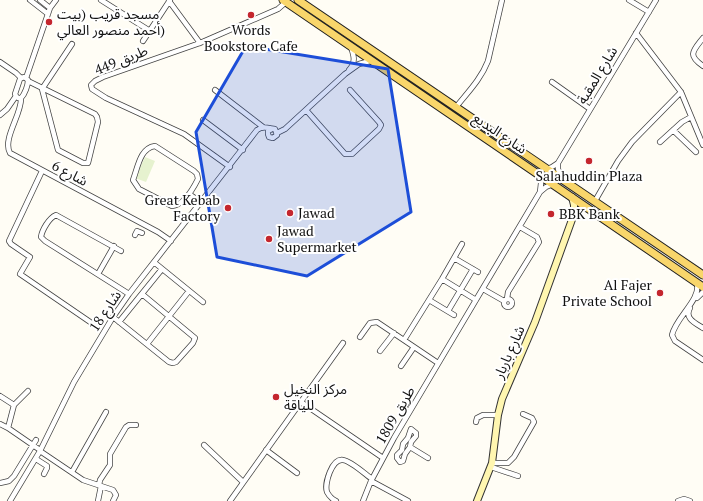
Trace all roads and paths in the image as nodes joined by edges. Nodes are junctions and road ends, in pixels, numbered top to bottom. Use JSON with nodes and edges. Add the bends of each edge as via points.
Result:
{"nodes":[{"id":1,"x":30,"y":0,"type":"edge"},
{"id":2,"x":40,"y":0,"type":"edge"},
{"id":3,"x":56,"y":0,"type":"edge"},
{"id":4,"x":101,"y":0,"type":"edge"},
{"id":5,"x":170,"y":0,"type":"edge"},
{"id":6,"x":298,"y":0,"type":"edge"},
{"id":7,"x":502,"y":0,"type":"edge"},
{"id":8,"x":629,"y":0,"type":"edge"},
{"id":9,"x":656,"y":0,"type":"edge"},
{"id":10,"x":285,"y":1,"type":"edge"},
{"id":11,"x":309,"y":4,"type":"edge"},
{"id":12,"x":50,"y":8,"type":"junction"},
{"id":13,"x":649,"y":12,"type":"junction"},
{"id":14,"x":48,"y":14,"type":"junction"},
{"id":15,"x":150,"y":31,"type":"junction"},
{"id":16,"x":636,"y":33,"type":"junction"},
{"id":17,"x":703,"y":38,"type":"edge"},
{"id":18,"x":143,"y":41,"type":"dead end"},
{"id":19,"x":200,"y":43,"type":"junction"},
{"id":20,"x":72,"y":44,"type":"dead end"},
{"id":21,"x":351,"y":47,"type":"junction"},
{"id":22,"x":370,"y":60,"type":"junction"},
{"id":23,"x":0,"y":62,"type":"edge"},
{"id":24,"x":703,"y":66,"type":"edge"},
{"id":25,"x":345,"y":74,"type":"junction"},
{"id":26,"x":25,"y":79,"type":"junction"},
{"id":27,"x":552,"y":82,"type":"dead end"},
{"id":28,"x":18,"y":86,"type":"junction"},
{"id":29,"x":26,"y":88,"type":"junction"},
{"id":30,"x":42,"y":89,"type":"junction"},
{"id":31,"x":215,"y":90,"type":"dead end"},
{"id":32,"x":350,"y":90,"type":"dead end"},
{"id":33,"x":681,"y":92,"type":"junction"},
{"id":34,"x":18,"y":97,"type":"junction"},
{"id":35,"x":456,"y":107,"type":"junction"},
{"id":36,"x":590,"y":109,"type":"junction"},
{"id":37,"x":306,"y":110,"type":"junction"},
{"id":38,"x":0,"y":115,"type":"edge"},
{"id":39,"x":691,"y":117,"type":"junction"},
{"id":40,"x":202,"y":120,"type":"dead end"},
{"id":41,"x":264,"y":127,"type":"junction"},
{"id":42,"x":275,"y":130,"type":"junction"},
{"id":43,"x":673,"y":130,"type":"junction"},
{"id":44,"x":255,"y":133,"type":"junction"},
{"id":45,"x":268,"y":134,"type":"junction"},
{"id":46,"x":660,"y":142,"type":"dead end"},
{"id":47,"x":703,"y":145,"type":"edge"},
{"id":48,"x":243,"y":150,"type":"junction"},
{"id":49,"x":518,"y":150,"type":"junction"},
{"id":50,"x":696,"y":152,"type":"dead end"},
{"id":51,"x":513,"y":158,"type":"junction"},
{"id":52,"x":558,"y":163,"type":"junction"},
{"id":53,"x":230,"y":167,"type":"junction"},
{"id":54,"x":547,"y":169,"type":"junction"},
{"id":55,"x":42,"y":171,"type":"junction"},
{"id":56,"x":539,"y":175,"type":"junction"},
{"id":57,"x":562,"y":178,"type":"junction"},
{"id":58,"x":553,"y":184,"type":"junction"},
{"id":59,"x":540,"y":192,"type":"junction"},
{"id":60,"x":189,"y":194,"type":"junction"},
{"id":61,"x":572,"y":197,"type":"junction"},
{"id":62,"x":596,"y":201,"type":"junction"},
{"id":63,"x":202,"y":203,"type":"junction"},
{"id":64,"x":586,"y":206,"type":"junction"},
{"id":65,"x":574,"y":214,"type":"junction"},
{"id":66,"x":141,"y":223,"type":"junction"},
{"id":67,"x":520,"y":227,"type":"junction"},
{"id":68,"x":138,"y":233,"type":"dead end"},
{"id":69,"x":171,"y":241,"type":"junction"},
{"id":70,"x":462,"y":244,"type":"dead end"},
{"id":71,"x":114,"y":246,"type":"junction"},
{"id":72,"x":121,"y":251,"type":"dead end"},
{"id":73,"x":454,"y":258,"type":"junction"},
{"id":74,"x":155,"y":263,"type":"junction"},
{"id":75,"x":162,"y":269,"type":"junction"},
{"id":76,"x":474,"y":269,"type":"junction"},
{"id":77,"x":478,"y":272,"type":"dead end"},
{"id":78,"x":98,"y":274,"type":"junction"},
{"id":79,"x":703,"y":275,"type":"edge"},
{"id":80,"x":442,"y":279,"type":"junction"},
{"id":81,"x":700,"y":285,"type":"edge"},
{"id":82,"x":483,"y":288,"type":"junction"},
{"id":83,"x":461,"y":290,"type":"junction"},
{"id":84,"x":189,"y":291,"type":"junction"},
{"id":85,"x":703,"y":292,"type":"edge"},
{"id":86,"x":129,"y":294,"type":"junction"},
{"id":87,"x":142,"y":294,"type":"junction"},
{"id":88,"x":429,"y":300,"type":"junction"},
{"id":89,"x":476,"y":300,"type":"junction"},
{"id":90,"x":203,"y":302,"type":"dead end"},
{"id":91,"x":448,"y":311,"type":"junction"},
{"id":92,"x":454,"y":315,"type":"dead end"},
{"id":93,"x":169,"y":316,"type":"junction"},
{"id":94,"x":113,"y":317,"type":"junction"},
{"id":95,"x":679,"y":320,"type":"junction"},
{"id":96,"x":691,"y":320,"type":"junction"},
{"id":97,"x":119,"y":322,"type":"junction"},
{"id":98,"x":96,"y":326,"type":"dead end"},
{"id":99,"x":703,"y":328,"type":"edge"},
{"id":100,"x":394,"y":333,"type":"junction"},
{"id":101,"x":360,"y":337,"type":"dead end"},
{"id":102,"x":404,"y":340,"type":"junction"},
{"id":103,"x":344,"y":343,"type":"dead end"},
{"id":104,"x":147,"y":344,"type":"junction"},
{"id":105,"x":414,"y":346,"type":"junction"},
{"id":106,"x":380,"y":351,"type":"dead end"},
{"id":107,"x":703,"y":360,"type":"edge"},
{"id":108,"x":438,"y":362,"type":"junction"},
{"id":109,"x":401,"y":366,"type":"dead end"},
{"id":110,"x":28,"y":391,"type":"dead end"},
{"id":111,"x":0,"y":396,"type":"edge"},
{"id":112,"x":301,"y":402,"type":"junction"},
{"id":113,"x":14,"y":405,"type":"junction"},
{"id":114,"x":106,"y":412,"type":"dead end"},
{"id":115,"x":523,"y":414,"type":"dead end"},
{"id":116,"x":498,"y":415,"type":"junction"},
{"id":117,"x":476,"y":422,"type":"dead end"},
{"id":118,"x":0,"y":424,"type":"edge"},
{"id":119,"x":136,"y":425,"type":"dead end"},
{"id":120,"x":406,"y":427,"type":"dead end"},
{"id":121,"x":8,"y":428,"type":"junction"},
{"id":122,"x":394,"y":438,"type":"junction"},
{"id":123,"x":36,"y":440,"type":"dead end"},
{"id":124,"x":410,"y":440,"type":"junction"},
{"id":125,"x":403,"y":444,"type":"junction"},
{"id":126,"x":33,"y":445,"type":"junction"},
{"id":127,"x":204,"y":445,"type":"dead end"},
{"id":128,"x":410,"y":447,"type":"junction"},
{"id":129,"x":266,"y":450,"type":"junction"},
{"id":130,"x":40,"y":451,"type":"junction"},
{"id":131,"x":36,"y":458,"type":"junction"},
{"id":132,"x":383,"y":458,"type":"junction"},
{"id":133,"x":428,"y":458,"type":"dead end"},
{"id":134,"x":491,"y":464,"type":"junction"},
{"id":135,"x":72,"y":472,"type":"junction"},
{"id":136,"x":297,"y":473,"type":"dead end"},
{"id":137,"x":44,"y":474,"type":"dead end"},
{"id":138,"x":518,"y":476,"type":"dead end"},
{"id":139,"x":371,"y":480,"type":"junction"},
{"id":140,"x":244,"y":482,"type":"junction"},
{"id":141,"x":0,"y":483,"type":"edge"},
{"id":142,"x":100,"y":486,"type":"junction"},
{"id":143,"x":12,"y":501,"type":"edge"},
{"id":144,"x":98,"y":501,"type":"edge"},
{"id":145,"x":113,"y":501,"type":"edge"},
{"id":146,"x":230,"y":501,"type":"edge"},
{"id":147,"x":336,"y":501,"type":"edge"},
{"id":148,"x":364,"y":501,"type":"edge"},
{"id":149,"x":408,"y":501,"type":"edge"},
{"id":150,"x":477,"y":501,"type":"edge"},
{"id":151,"x":678,"y":501,"type":"edge"},
{"id":152,"x":690,"y":501,"type":"edge"}],
"edges":[{"from":1,"to":14,"type":"street"},
{"from":2,"to":12,"type":"street"},
{"from":3,"to":12,"type":"street"},
{"from":4,"to":15,"type":"street"},
{"from":5,"to":15,"type":"street"},
{"from":5,"to":19,"type":"street"},
{"from":6,"to":11,"type":"main road","name":"شارع البديع"},
{"from":7,"to":35,"type":"street","via":[[486,66]]},
{"from":8,"to":13,"type":"street"},
{"from":9,"to":13,"type":"street","name":"شارع المقبة"},
{"from":10,"to":19,"type":"street","name":"طريق 449","via":[[278,9]]},
{"from":10,"to":21,"type":"main road","name":"شارع البديع"},
{"from":11,"to":35,"type":"main road","name":"شارع البديع"},
{"from":12,"to":14,"type":"street"},
{"from":13,"to":16,"type":"street","name":"شارع المقبة"},
{"from":14,"to":26,"type":"street"},
{"from":15,"to":18,"type":"street"},
{"from":16,"to":33,"type":"street"},
{"from":16,"to":36,"type":"street","name":"شارع المقبة"},
{"from":17,"to":24,"type":"street","via":[[692,56]]},
{"from":19,"to":53,"type":"street","name":"طريق 449","via":[[103,77],[91,85],[92,89],[106,98],[184,134]]},
{"from":20,"to":30,"type":"street"},
{"from":21,"to":22,"type":"main road","name":"شارع البديع"},
{"from":21,"to":25,"type":"street","via":[[354,63]]},
{"from":22,"to":25,"type":"street","via":[[362,62]]},
{"from":22,"to":51,"type":"main road","name":"شارع البديع"},
{"from":23,"to":26,"type":"street"},
{"from":25,"to":37,"type":"street"},
{"from":26,"to":28,"type":"street"},
{"from":26,"to":29,"type":"street"},
{"from":26,"to":30,"type":"street"},
{"from":27,"to":36,"type":"street"},
{"from":28,"to":29,"type":"street"},
{"from":28,"to":34,"type":"street","via":[[15,94]]},
{"from":29,"to":34,"type":"street"},
{"from":30,"to":30,"type":"street","via":[[58,150],[88,163],[98,117]]},
{"from":31,"to":41,"type":"street"},
{"from":32,"to":37,"type":"street","via":[[381,126],[352,154],[346,154]]},
{"from":33,"to":39,"type":"street"},
{"from":33,"to":62,"type":"street","via":[[632,142],[618,161]]},
{"from":34,"to":38,"type":"street"},
{"from":34,"to":55,"type":"street","name":"شارع 6","via":[[20,106],[8,149],[12,155]]},
{"from":35,"to":49,"type":"main road","name":"شارع البديع"},
{"from":36,"to":52,"type":"street","name":"شارع المقبة"},
{"from":37,"to":42,"type":"street","via":[[283,131]]},
{"from":39,"to":43,"type":"street"},
{"from":39,"to":47,"type":"street"},
{"from":40,"to":48,"type":"street"},
{"from":41,"to":42,"type":"street"},
{"from":41,"to":44,"type":"street","name":"شارع 18"},
{"from":42,"to":45,"type":"street","via":[[268,131]]},
{"from":42,"to":45,"type":"street","via":[[277,136],[273,138]]},
{"from":43,"to":46,"type":"street"},
{"from":43,"to":50,"type":"street"},
{"from":44,"to":45,"type":"street"},
{"from":44,"to":48,"type":"street","name":"شارع 18"},
{"from":48,"to":53,"type":"street","name":"شارع 18"},
{"from":49,"to":51,"type":"main road"},
{"from":49,"to":54,"type":"main road","name":"شارع البديع"},
{"from":51,"to":56,"type":"main road","name":"شارع البديع"},
{"from":52,"to":54,"type":"street"},
{"from":52,"to":57,"type":"street"},
{"from":53,"to":63,"type":"street","name":"شارع 18"},
{"from":54,"to":57,"type":"main road","name":"شارع البديع"},
{"from":55,"to":66,"type":"street","name":"شارع 6"},
{"from":55,"to":98,"type":"street","via":[[10,241],[30,257],[20,274]]},
{"from":56,"to":58,"type":"main road","name":"شارع البديع"},
{"from":56,"to":59,"type":"street"},
{"from":57,"to":62,"type":"main road","name":"شارع البديع"},
{"from":58,"to":59,"type":"street","name":"طريق 1809"},
{"from":58,"to":61,"type":"main road","name":"شارع البديع"},
{"from":59,"to":67,"type":"street","name":"طريق 1809"},
{"from":60,"to":60,"type":"street","via":[[172,206],[139,189],[133,180],[144,151],[155,146],[194,170],[198,179]]},
{"from":60,"to":63,"type":"street"},
{"from":61,"to":64,"type":"main road","name":"شارع البديع"},
{"from":61,"to":65,"type":"street","name":"شارع باربار"},
{"from":62,"to":79,"type":"main road","name":"شارع البديع"},
{"from":63,"to":69,"type":"street","name":"شارع 18"},
{"from":64,"to":65,"type":"street"},
{"from":64,"to":81,"type":"main road","name":"شارع البديع"},
{"from":65,"to":116,"type":"street","name":"شارع باربار"},
{"from":66,"to":68,"type":"street"},
{"from":66,"to":69,"type":"street","name":"شارع 6"},
{"from":67,"to":82,"type":"street","name":"طريق 1809"},
{"from":67,"to":82,"type":"street","via":[[537,237],[539,242],[508,292],[506,300]]},
{"from":69,"to":74,"type":"street","name":"شارع 18"},
{"from":70,"to":73,"type":"street"},
{"from":71,"to":72,"type":"street"},
{"from":71,"to":78,"type":"street"},
{"from":71,"to":78,"type":"street","via":[[56,215],[51,217],[41,237]]},
{"from":73,"to":76,"type":"street"},
{"from":73,"to":80,"type":"street"},
{"from":74,"to":75,"type":"street"},
{"from":74,"to":86,"type":"street","name":"شارع 18"},
{"from":75,"to":84,"type":"street"},
{"from":75,"to":87,"type":"street"},
{"from":76,"to":77,"type":"street"},
{"from":76,"to":83,"type":"street"},
{"from":78,"to":86,"type":"street"},
{"from":80,"to":83,"type":"street"},
{"from":80,"to":88,"type":"street"},
{"from":81,"to":95,"type":"street","via":[[697,294]]},
{"from":82,"to":89,"type":"street","name":"طريق 1809"},
{"from":83,"to":89,"type":"street"},
{"from":83,"to":91,"type":"street"},
{"from":84,"to":90,"type":"street"},
{"from":84,"to":93,"type":"street"},
{"from":85,"to":96,"type":"street","via":[[688,311]]},
{"from":86,"to":94,"type":"street","name":"شارع 18"},
{"from":87,"to":93,"type":"street"},
{"from":87,"to":97,"type":"street"},
{"from":88,"to":91,"type":"street"},
{"from":88,"to":102,"type":"street"},
{"from":89,"to":108,"type":"street","name":"طريق 1809"},
{"from":91,"to":92,"type":"street"},
{"from":93,"to":104,"type":"street"},
{"from":93,"to":104,"type":"street","via":[[194,337],[194,343],[173,363]]},
{"from":94,"to":97,"type":"street"},
{"from":94,"to":130,"type":"street","name":"شارع 18","via":[[74,382]]},
{"from":95,"to":96,"type":"street"},
{"from":95,"to":107,"type":"street","via":[[673,333],[674,339]]},
{"from":96,"to":99,"type":"street"},
{"from":97,"to":104,"type":"street"},
{"from":100,"to":101,"type":"street","via":[[379,322],[373,322]]},
{"from":100,"to":102,"type":"street"},
{"from":100,"to":106,"type":"street"},
{"from":102,"to":105,"type":"street"},
{"from":103,"to":112,"type":"street"},
{"from":105,"to":108,"type":"street"},
{"from":105,"to":109,"type":"street","name":"طريق 1809"},
{"from":108,"to":122,"type":"street","name":"طريق 1809"},
{"from":110,"to":113,"type":"street"},
{"from":111,"to":113,"type":"street"},
{"from":112,"to":129,"type":"street"},
{"from":112,"to":132,"type":"street"},
{"from":113,"to":121,"type":"street"},
{"from":114,"to":135,"type":"street"},
{"from":115,"to":134,"type":"street","via":[[532,418],[534,422],[514,458],[508,463]]},
{"from":116,"to":117,"type":"street","via":[[483,414]]},
{"from":116,"to":134,"type":"street","name":"شارع باربار"},
{"from":118,"to":121,"type":"street"},
{"from":119,"to":142,"type":"street","via":[[126,427],[110,454],[110,465],[100,480]]},
{"from":120,"to":124,"type":"street","via":[[411,429]]},
{"from":121,"to":126,"type":"street"},
{"from":122,"to":125,"type":"street"},
{"from":122,"to":132,"type":"street","name":"طريق 1809"},
{"from":123,"to":126,"type":"street"},
{"from":124,"to":125,"type":"street"},
{"from":124,"to":128,"type":"street"},
{"from":125,"to":128,"type":"street","via":[[403,452]]},
{"from":126,"to":130,"type":"street"},
{"from":126,"to":141,"type":"street","via":[[14,476],[9,481]]},
{"from":127,"to":140,"type":"street"},
{"from":128,"to":133,"type":"street"},
{"from":129,"to":136,"type":"street"},
{"from":129,"to":140,"type":"street"},
{"from":130,"to":131,"type":"street","name":"شارع 18"},
{"from":130,"to":135,"type":"street"},
{"from":131,"to":137,"type":"street","via":[[47,466]]},
{"from":131,"to":143,"type":"street","name":"شارع 18"},
{"from":132,"to":139,"type":"street","name":"طريق 1809"},
{"from":134,"to":138,"type":"street"},
{"from":134,"to":150,"type":"street","name":"شارع باربار"},
{"from":135,"to":142,"type":"street","via":[[86,482]]},
{"from":139,"to":147,"type":"street","via":[[346,460],[336,461],[332,465],[327,489],[328,494]]},
{"from":139,"to":148,"type":"street","name":"طريق 1809"},
{"from":139,"to":149,"type":"street"},
{"from":140,"to":146,"type":"street"},
{"from":142,"to":144,"type":"street"},
{"from":142,"to":145,"type":"street","via":[[114,491],[116,495]]},
{"from":151,"to":152,"type":"street"}]}
